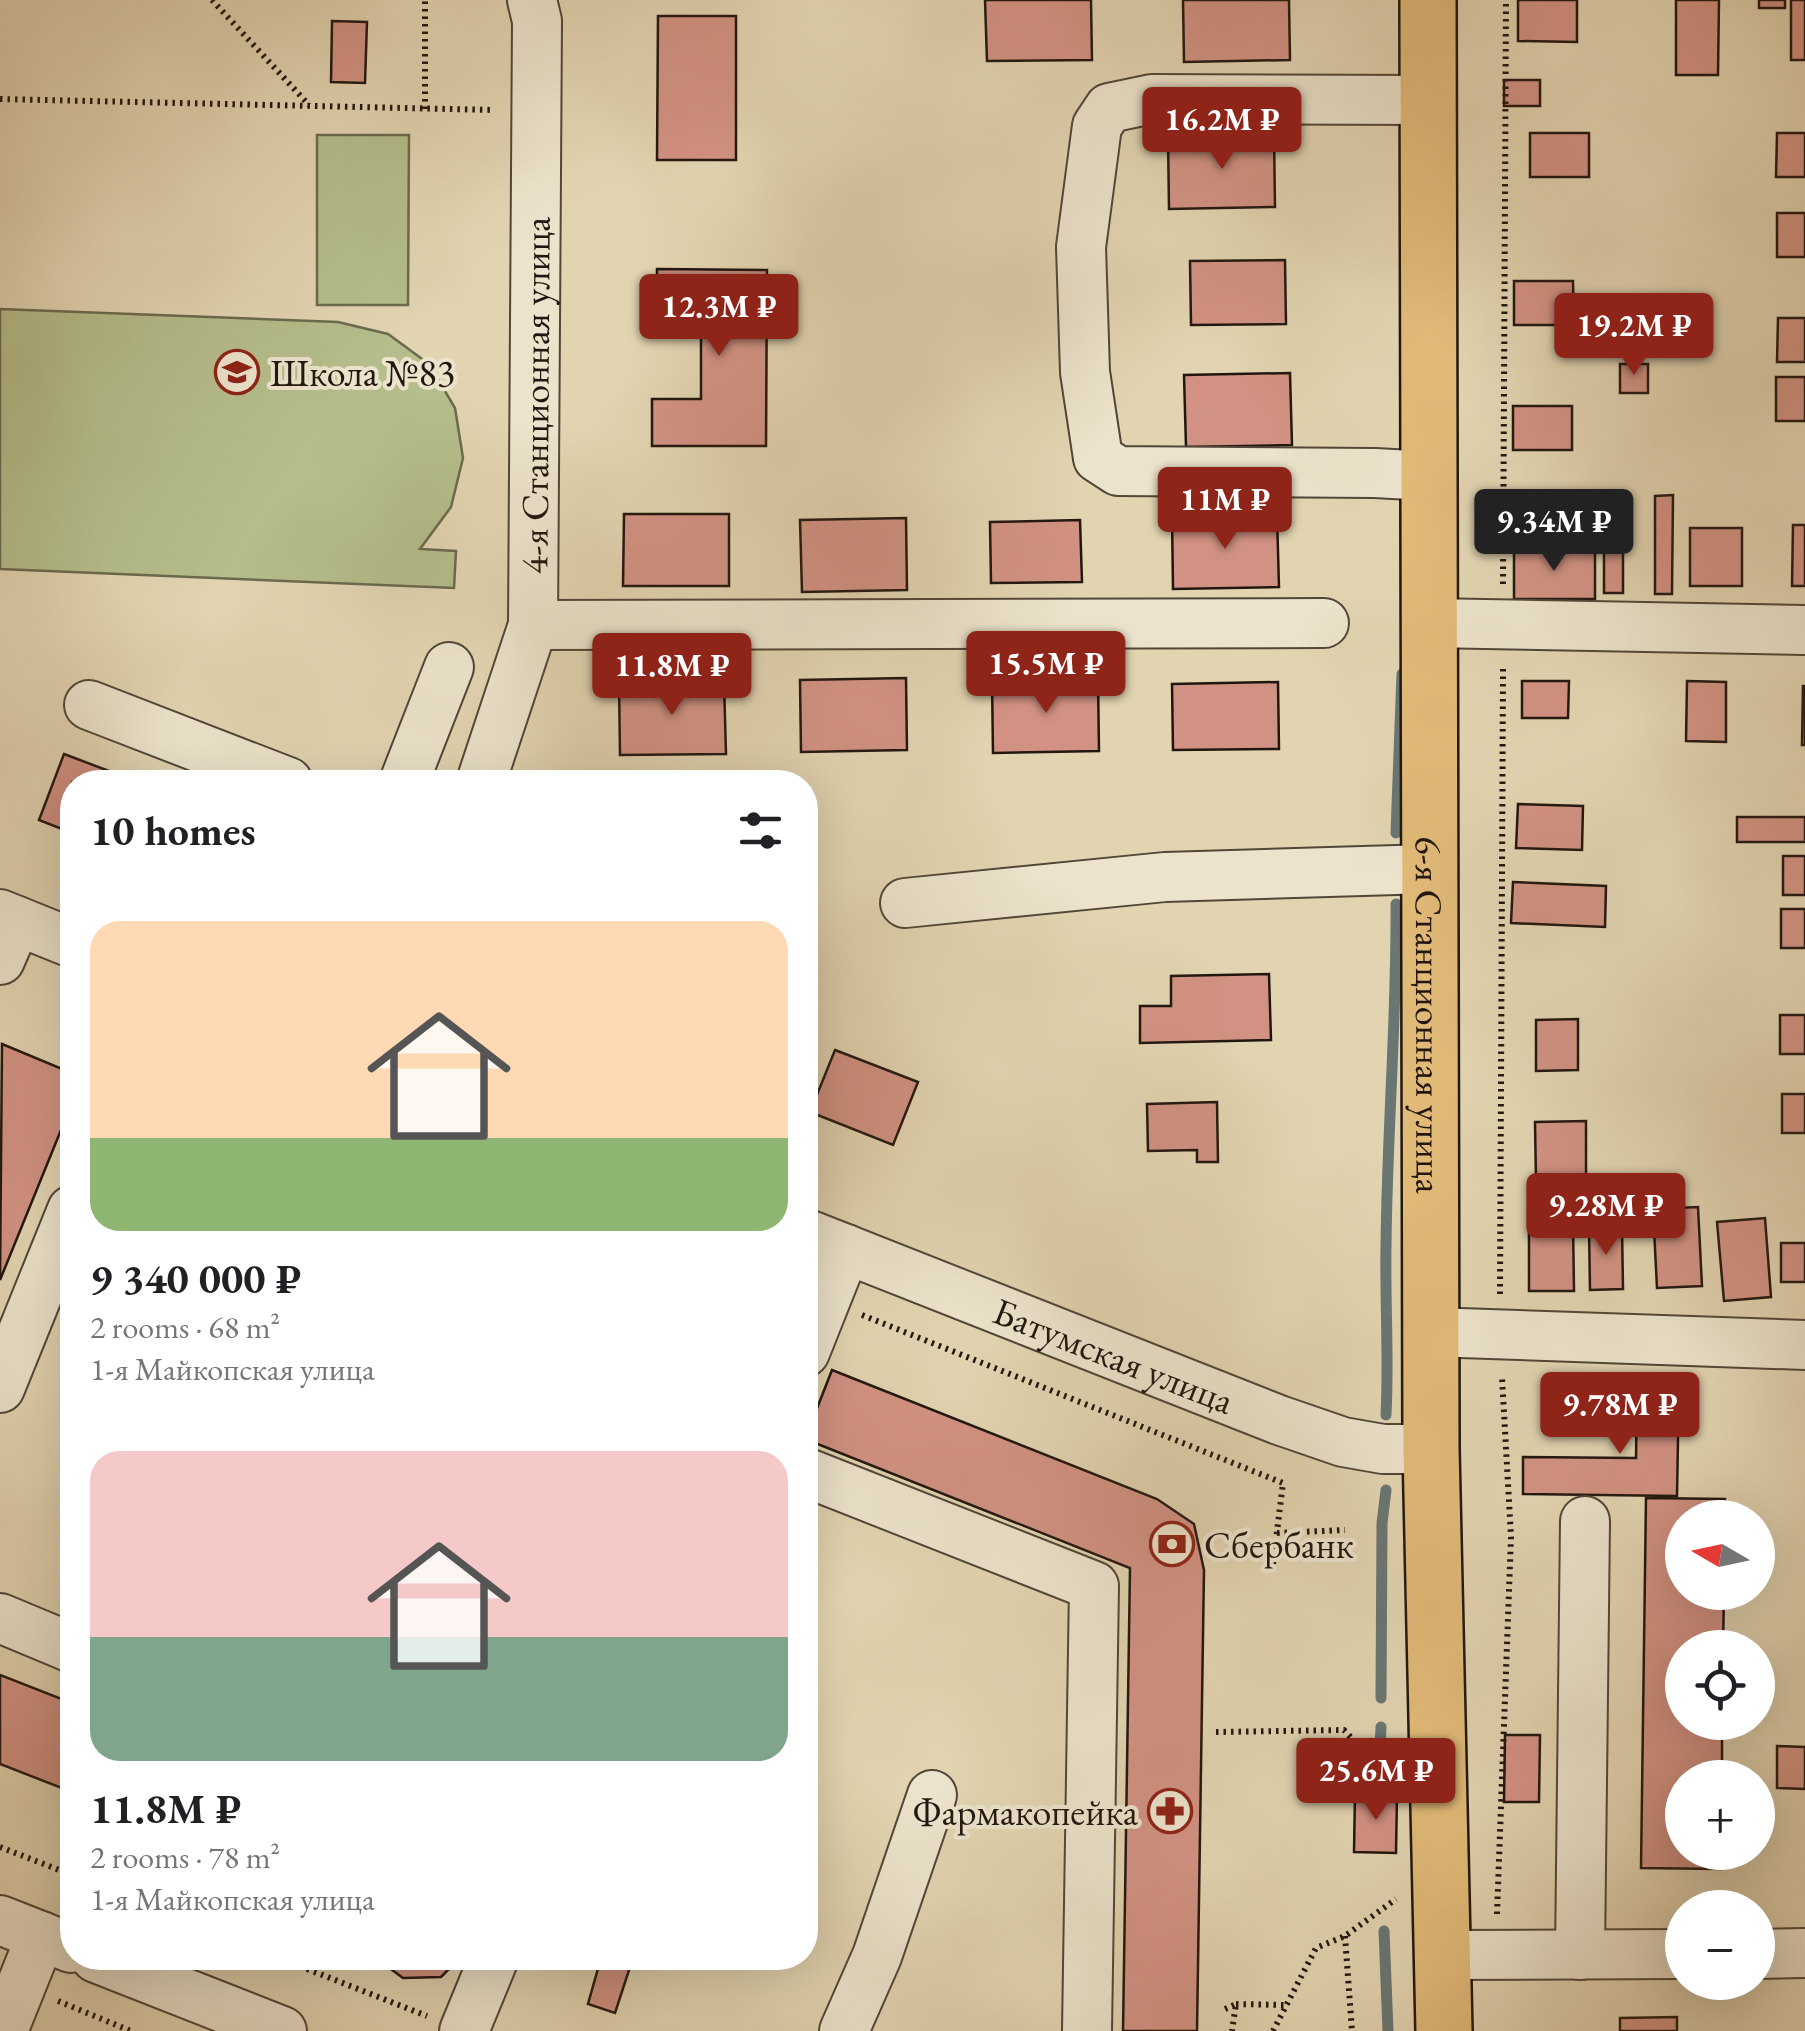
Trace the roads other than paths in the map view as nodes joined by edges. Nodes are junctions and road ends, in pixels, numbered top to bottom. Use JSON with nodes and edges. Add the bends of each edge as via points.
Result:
{"nodes":[{"id":1,"x":532,"y":0,"type":"edge"},
{"id":2,"x":1428,"y":0,"type":"edge"},
{"id":3,"x":1428,"y":100,"type":"junction"},
{"id":4,"x":1430,"y":476,"type":"junction"},
{"id":5,"x":1429,"y":623,"type":"junction"},
{"id":6,"x":1324,"y":624,"type":"dead end"},
{"id":7,"x":534,"y":625,"type":"junction"},
{"id":8,"x":1805,"y":630,"type":"edge"},
{"id":9,"x":449,"y":667,"type":"dead end"},
{"id":10,"x":89,"y":705,"type":"dead end"},
{"id":11,"x":257,"y":770,"type":"edge"},
{"id":12,"x":409,"y":770,"type":"edge"},
{"id":13,"x":485,"y":770,"type":"edge"},
{"id":14,"x":1430,"y":869,"type":"junction"},
{"id":15,"x":905,"y":903,"type":"dead end"},
{"id":16,"x":5,"y":932,"type":"edge"},
{"id":17,"x":60,"y":941,"type":"edge"},
{"id":18,"x":60,"y":1240,"type":"edge"},
{"id":19,"x":826,"y":1241,"type":"edge"},
{"id":20,"x":818,"y":1320,"type":"edge"},
{"id":21,"x":1431,"y":1332,"type":"junction"},
{"id":22,"x":1805,"y":1344,"type":"edge"},
{"id":23,"x":0,"y":1388,"type":"edge"},
{"id":24,"x":1431,"y":1450,"type":"junction"},
{"id":25,"x":818,"y":1477,"type":"edge"},
{"id":26,"x":1586,"y":1520,"type":"dead end"},
{"id":27,"x":0,"y":1618,"type":"edge"},
{"id":28,"x":60,"y":1643,"type":"edge"},
{"id":29,"x":932,"y":1795,"type":"dead end"},
{"id":30,"x":38,"y":1935,"type":"edge"},
{"id":31,"x":1665,"y":1954,"type":"edge"},
{"id":32,"x":1775,"y":1954,"type":"edge"},
{"id":33,"x":1805,"y":1954,"type":"edge"},
{"id":34,"x":1469,"y":1955,"type":"junction"},
{"id":35,"x":1580,"y":1955,"type":"junction"},
{"id":36,"x":485,"y":1970,"type":"edge"},
{"id":37,"x":176,"y":1972,"type":"edge"},
{"id":38,"x":446,"y":2024,"type":"edge"},
{"id":39,"x":2,"y":2031,"type":"edge"},
{"id":40,"x":282,"y":2031,"type":"edge"},
{"id":41,"x":844,"y":2031,"type":"edge"},
{"id":42,"x":1087,"y":2031,"type":"edge"},
{"id":43,"x":1444,"y":2031,"type":"edge"}],
"edges":[{"from":1,"to":7,"type":"street","name":"4-я Станционная улица"},
{"from":2,"to":3,"type":"main road","name":"6-я Станционная улица"},
{"from":3,"to":4,"type":"main road","name":"6-я Станционная улица"},
{"from":3,"to":4,"type":"street","via":[[1152,98],[1109,108],[1097,126],[1081,246],[1085,372],[1098,458],[1118,470]]},
{"from":4,"to":5,"type":"main road","name":"6-я Станционная улица"},
{"from":5,"to":8,"type":"street"},
{"from":5,"to":14,"type":"main road","name":"6-я Станционная улица"},
{"from":6,"to":7,"type":"street"},
{"from":7,"to":13,"type":"street","name":"4-я Станционная улица"},
{"from":9,"to":12,"type":"street"},
{"from":10,"to":11,"type":"street"},
{"from":14,"to":15,"type":"street","via":[[1165,877]]},
{"from":14,"to":21,"type":"main road","name":"6-я Станционная улица"},
{"from":16,"to":17,"type":"street"},
{"from":18,"to":23,"type":"street"},
{"from":19,"to":20,"type":"street","via":[[826,1300]]},
{"from":19,"to":24,"type":"street","name":"Батумская улица","via":[[1278,1420],[1343,1442]]},
{"from":21,"to":22,"type":"street"},
{"from":21,"to":24,"type":"main road","name":"6-я Станционная улица"},
{"from":24,"to":34,"type":"main road","name":"6-я Станционная улица"},
{"from":25,"to":42,"type":"street","via":[[1094,1586]]},
{"from":26,"to":35,"type":"street"},
{"from":27,"to":28,"type":"street"},
{"from":29,"to":41,"type":"street","via":[[878,1956]]},
{"from":30,"to":39,"type":"street"},
{"from":31,"to":35,"type":"street"},
{"from":32,"to":33,"type":"street"},
{"from":34,"to":35,"type":"street"},
{"from":34,"to":43,"type":"main road","name":"6-я Станционная улица"},
{"from":36,"to":38,"type":"street"},
{"from":37,"to":40,"type":"street"}]}
